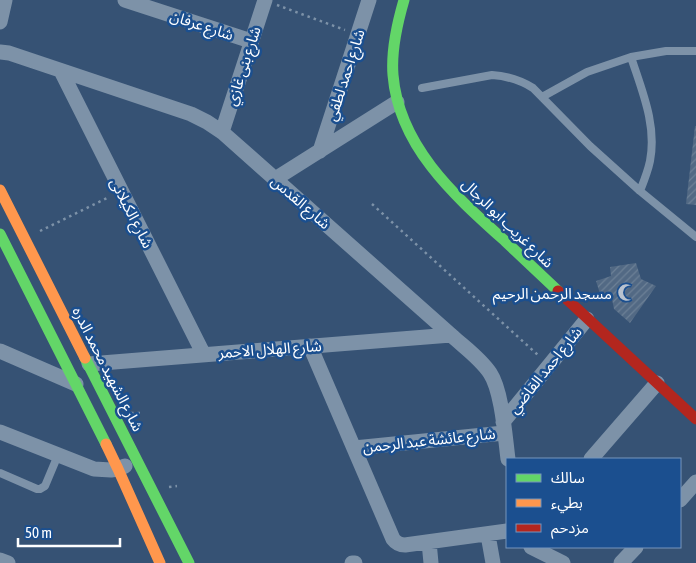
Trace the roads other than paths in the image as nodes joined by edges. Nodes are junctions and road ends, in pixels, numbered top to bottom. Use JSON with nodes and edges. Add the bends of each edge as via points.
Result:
{"nodes":[{"id":1,"x":5,"y":0,"type":"edge"},
{"id":2,"x":265,"y":0,"type":"edge"},
{"id":3,"x":369,"y":0,"type":"edge"},
{"id":4,"x":404,"y":0,"type":"edge"},
{"id":5,"x":130,"y":1,"type":"edge"},
{"id":6,"x":0,"y":22,"type":"edge"},
{"id":7,"x":251,"y":41,"type":"junction"},
{"id":8,"x":696,"y":51,"type":"edge"},
{"id":9,"x":0,"y":52,"type":"edge"},
{"id":10,"x":631,"y":57,"type":"junction"},
{"id":11,"x":61,"y":71,"type":"junction"},
{"id":12,"x":422,"y":88,"type":"dead end"},
{"id":13,"x":542,"y":97,"type":"junction"},
{"id":14,"x":397,"y":102,"type":"junction"},
{"id":15,"x":222,"y":132,"type":"junction"},
{"id":16,"x":320,"y":151,"type":"junction"},
{"id":17,"x":275,"y":179,"type":"junction"},
{"id":18,"x":0,"y":190,"type":"edge"},
{"id":19,"x":640,"y":191,"type":"junction"},
{"id":20,"x":0,"y":234,"type":"edge"},
{"id":21,"x":696,"y":237,"type":"edge"},
{"id":22,"x":587,"y":318,"type":"junction"},
{"id":23,"x":451,"y":335,"type":"junction"},
{"id":24,"x":310,"y":346,"type":"junction"},
{"id":25,"x":0,"y":351,"type":"edge"},
{"id":26,"x":204,"y":355,"type":"junction"},
{"id":27,"x":89,"y":364,"type":"junction"},
{"id":28,"x":657,"y":383,"type":"junction"},
{"id":29,"x":76,"y":384,"type":"junction"},
{"id":30,"x":696,"y":419,"type":"edge"},
{"id":31,"x":503,"y":428,"type":"junction"},
{"id":32,"x":0,"y":432,"type":"edge"},
{"id":33,"x":354,"y":448,"type":"junction"},
{"id":34,"x":58,"y":455,"type":"junction"},
{"id":35,"x":508,"y":458,"type":"edge"},
{"id":36,"x":592,"y":458,"type":"edge"},
{"id":37,"x":138,"y":461,"type":"junction"},
{"id":38,"x":118,"y":469,"type":"junction"},
{"id":39,"x":0,"y":474,"type":"edge"},
{"id":40,"x":696,"y":482,"type":"edge"},
{"id":41,"x":681,"y":499,"type":"edge"},
{"id":42,"x":506,"y":531,"type":"edge"},
{"id":43,"x":488,"y":535,"type":"junction"},
{"id":44,"x":429,"y":542,"type":"junction"},
{"id":45,"x":533,"y":548,"type":"edge"},
{"id":46,"x":635,"y":548,"type":"edge"},
{"id":47,"x":0,"y":560,"type":"edge"},
{"id":48,"x":8,"y":563,"type":"edge"},
{"id":49,"x":160,"y":563,"type":"edge"},
{"id":50,"x":189,"y":563,"type":"edge"},
{"id":51,"x":431,"y":563,"type":"edge"},
{"id":52,"x":493,"y":563,"type":"edge"},
{"id":53,"x":563,"y":563,"type":"edge"},
{"id":54,"x":621,"y":563,"type":"edge"}],
"edges":[{"from":1,"to":6,"type":"street"},
{"from":2,"to":7,"type":"street","name":"شارع بنى غازي"},
{"from":3,"to":16,"type":"street","name":"شارع احمد لطفي"},
{"from":4,"to":14,"type":"main road","name":"شارع غريب ابو الرجال","via":[[393,50]]},
{"from":5,"to":7,"type":"street","name":"شارع عرفان"},
{"from":7,"to":15,"type":"street","name":"شارع بنى غازي"},
{"from":8,"to":10,"type":"lane","via":[[666,51]]},
{"from":9,"to":11,"type":"street","name":"شارع القدس"},
{"from":10,"to":13,"type":"lane","via":[[587,72]]},
{"from":10,"to":19,"type":"lane","via":[[651,127],[650,159]]},
{"from":11,"to":15,"type":"street","name":"شارع القدس","via":[[191,114]]},
{"from":11,"to":26,"type":"street","name":"شارع الكيلانى"},
{"from":12,"to":13,"type":"lane","via":[[503,75],[524,82]]},
{"from":13,"to":19,"type":"lane"},
{"from":14,"to":16,"type":"street"},
{"from":14,"to":22,"type":"main road","name":"شارع غريب ابو الرجال","via":[[413,141],[426,161],[456,195]]},
{"from":15,"to":17,"type":"street","name":"شارع القدس"},
{"from":16,"to":17,"type":"street"},
{"from":17,"to":23,"type":"street","name":"شارع القدس"},
{"from":18,"to":27,"type":"main road","name":"شارع الشهيد محمد الدره"},
{"from":19,"to":21,"type":"lane"},
{"from":20,"to":29,"type":"main road"},
{"from":22,"to":28,"type":"main road","name":"شارع غريب ابو الرجال"},
{"from":22,"to":31,"type":"street","name":"شارع احمد القاضي"},
{"from":23,"to":24,"type":"street","name":"شارع الهلال الاحمر"},
{"from":23,"to":31,"type":"street","name":"شارع القدس","via":[[494,379]]},
{"from":24,"to":26,"type":"street","name":"شارع الهلال الاحمر"},
{"from":24,"to":33,"type":"street"},
{"from":25,"to":29,"type":"street"},
{"from":26,"to":27,"type":"street","name":"شارع الهلال الاحمر"},
{"from":27,"to":37,"type":"main road","name":"شارع الشهيد محمد الدره"},
{"from":28,"to":30,"type":"main road","name":"شارع غريب ابو الرجال"},
{"from":28,"to":36,"type":"street"},
{"from":29,"to":38,"type":"main road"},
{"from":31,"to":33,"type":"street","name":"شارع عائشة عبد الرحمن"},
{"from":31,"to":35,"type":"street","name":"شارع القدس"},
{"from":32,"to":34,"type":"street"},
{"from":33,"to":44,"type":"street","via":[[395,541],[402,544]]},
{"from":34,"to":38,"type":"street","via":[[94,469]]},
{"from":34,"to":39,"type":"lane","via":[[45,486],[40,489]]},
{"from":37,"to":38,"type":"street"},
{"from":37,"to":50,"type":"main road","name":"شارع الشهيد محمد الدره"},
{"from":38,"to":49,"type":"main road"},
{"from":40,"to":41,"type":"street"},
{"from":42,"to":43,"type":"street"},
{"from":43,"to":44,"type":"street"},
{"from":43,"to":52,"type":"street"},
{"from":44,"to":51,"type":"street"},
{"from":45,"to":53,"type":"street"},
{"from":46,"to":54,"type":"street"},
{"from":47,"to":48,"type":"street"}]}
